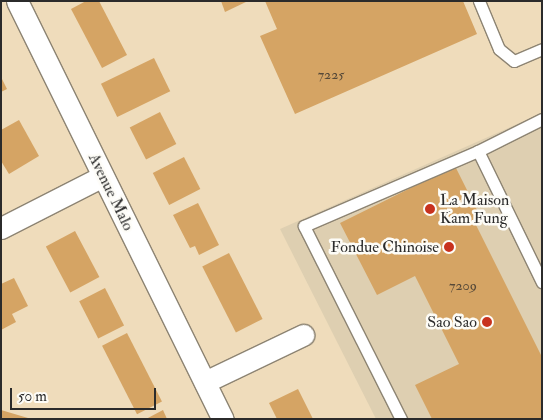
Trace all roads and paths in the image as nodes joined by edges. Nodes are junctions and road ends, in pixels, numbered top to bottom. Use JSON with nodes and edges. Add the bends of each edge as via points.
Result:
{"nodes":[{"id":1,"x":17,"y":1,"type":"edge"},
{"id":2,"x":479,"y":1,"type":"edge"},
{"id":3,"x":542,"y":49,"type":"edge"},
{"id":4,"x":542,"y":119,"type":"edge"},
{"id":5,"x":478,"y":151,"type":"junction"},
{"id":6,"x":103,"y":176,"type":"junction"},
{"id":7,"x":1,"y":228,"type":"edge"},
{"id":8,"x":542,"y":282,"type":"edge"},
{"id":9,"x":303,"y":335,"type":"dead end"},
{"id":10,"x":205,"y":382,"type":"junction"},
{"id":11,"x":223,"y":419,"type":"edge"},
{"id":12,"x":400,"y":419,"type":"edge"}],
"edges":[{"from":1,"to":6,"type":"street","name":"Avenue Malo"},
{"from":2,"to":3,"type":"lane","via":[[500,49],[514,61]]},
{"from":4,"to":5,"type":"lane"},
{"from":5,"to":8,"type":"lane"},
{"from":5,"to":12,"type":"lane","via":[[304,226]]},
{"from":6,"to":7,"type":"street"},
{"from":6,"to":10,"type":"street","name":"Avenue Malo"},
{"from":9,"to":10,"type":"street"},
{"from":10,"to":11,"type":"street","name":"Avenue Malo"}]}
